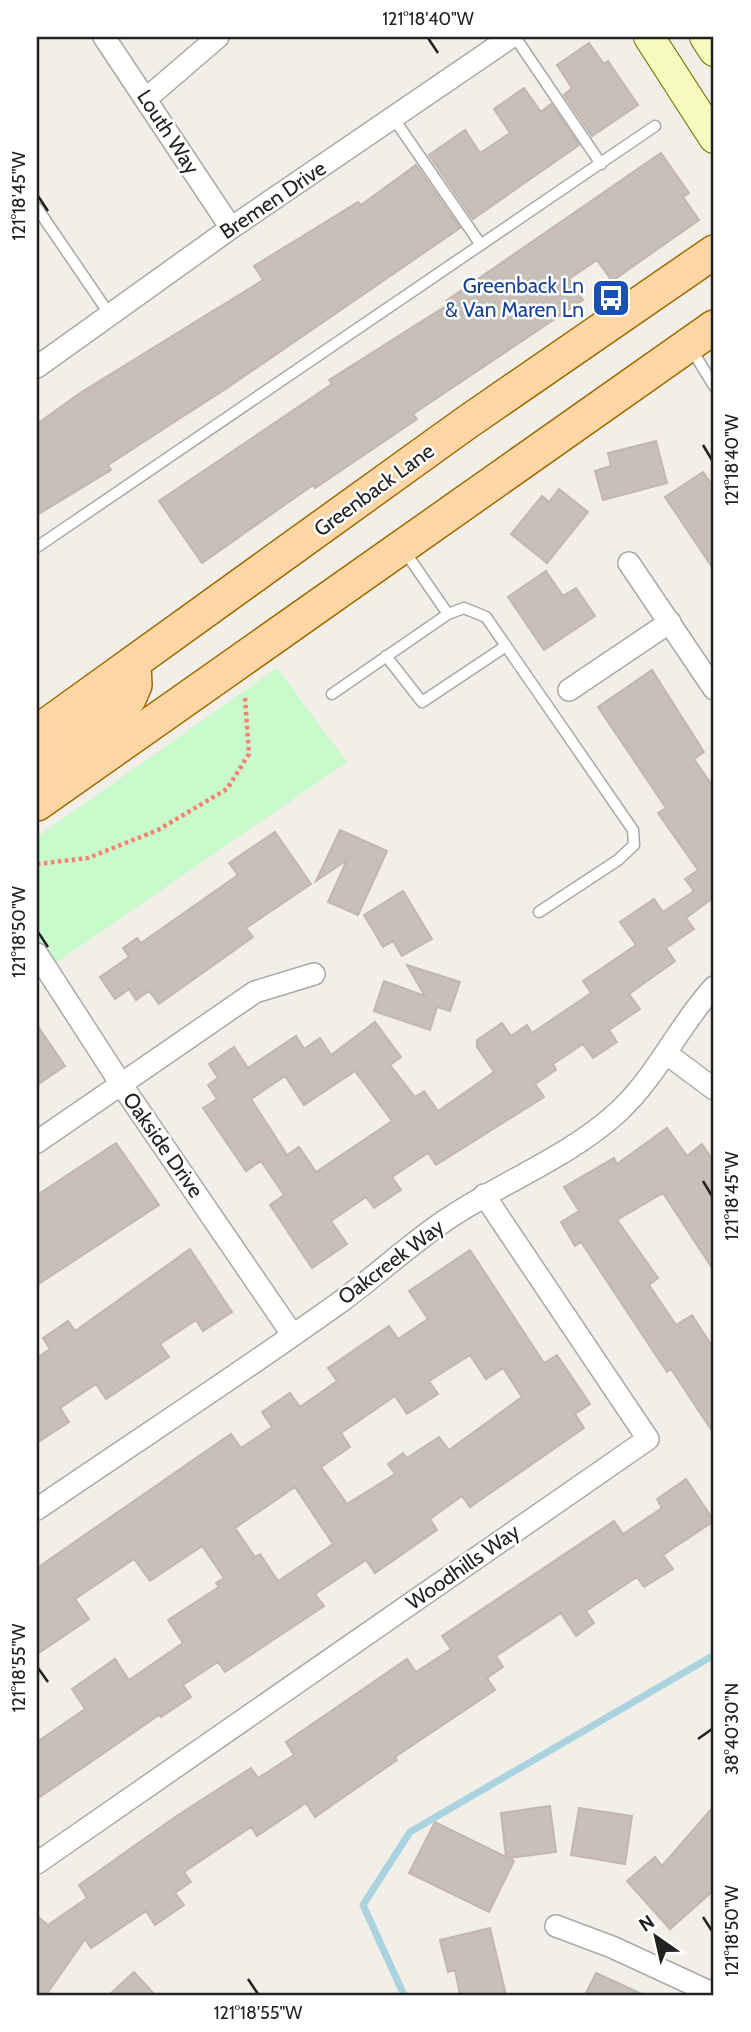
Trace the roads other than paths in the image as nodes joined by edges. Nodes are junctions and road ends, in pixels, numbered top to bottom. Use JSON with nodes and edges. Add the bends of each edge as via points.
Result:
{"nodes":[{"id":1,"x":104,"y":37,"type":"edge"},
{"id":2,"x":218,"y":37,"type":"edge"},
{"id":3,"x":513,"y":37,"type":"edge"},
{"id":4,"x":649,"y":37,"type":"edge"},
{"id":5,"x":705,"y":37,"type":"edge"},
{"id":6,"x":714,"y":51,"type":"edge"},
{"id":7,"x":147,"y":97,"type":"junction"},
{"id":8,"x":394,"y":119,"type":"junction"},
{"id":9,"x":655,"y":126,"type":"dead end"},
{"id":10,"x":714,"y":138,"type":"edge"},
{"id":11,"x":601,"y":164,"type":"junction"},
{"id":12,"x":37,"y":208,"type":"edge"},
{"id":13,"x":231,"y":228,"type":"junction"},
{"id":14,"x":481,"y":245,"type":"junction"},
{"id":15,"x":714,"y":252,"type":"edge"},
{"id":16,"x":110,"y":315,"type":"junction"},
{"id":17,"x":701,"y":336,"type":"edge"},
{"id":18,"x":37,"y":367,"type":"edge"},
{"id":19,"x":714,"y":386,"type":"edge"},
{"id":20,"x":37,"y":547,"type":"edge"},
{"id":21,"x":401,"y":547,"type":"junction"},
{"id":22,"x":629,"y":563,"type":"dead end"},
{"id":23,"x":448,"y":614,"type":"junction"},
{"id":24,"x":670,"y":622,"type":"junction"},
{"id":25,"x":506,"y":646,"type":"junction"},
{"id":26,"x":386,"y":656,"type":"junction"},
{"id":27,"x":134,"y":664,"type":"junction"},
{"id":28,"x":714,"y":689,"type":"edge"},
{"id":29,"x":569,"y":690,"type":"dead end"},
{"id":30,"x":332,"y":694,"type":"dead end"},
{"id":31,"x":37,"y":732,"type":"edge"},
{"id":32,"x":37,"y":767,"type":"edge"},
{"id":33,"x":37,"y":804,"type":"edge"},
{"id":34,"x":539,"y":912,"type":"dead end"},
{"id":35,"x":37,"y":954,"type":"edge"},
{"id":36,"x":314,"y":974,"type":"dead end"},
{"id":37,"x":714,"y":987,"type":"edge"},
{"id":38,"x":667,"y":1054,"type":"junction"},
{"id":39,"x":121,"y":1084,"type":"junction"},
{"id":40,"x":714,"y":1089,"type":"edge"},
{"id":41,"x":37,"y":1142,"type":"edge"},
{"id":42,"x":484,"y":1195,"type":"junction"},
{"id":43,"x":292,"y":1334,"type":"junction"},
{"id":44,"x":37,"y":1509,"type":"edge"},
{"id":45,"x":37,"y":1863,"type":"edge"},
{"id":46,"x":556,"y":1926,"type":"dead end"},
{"id":47,"x":714,"y":1994,"type":"edge"}],
"edges":[{"from":1,"to":7,"type":"street","name":"Louth Way"},
{"from":2,"to":7,"type":"street"},
{"from":3,"to":8,"type":"street","name":"Bremen Drive"},
{"from":3,"to":11,"type":"lane"},
{"from":4,"to":10,"type":"main road"},
{"from":5,"to":6,"type":"main road"},
{"from":7,"to":13,"type":"street","name":"Louth Way"},
{"from":8,"to":13,"type":"street","name":"Bremen Drive"},
{"from":8,"to":14,"type":"lane"},
{"from":9,"to":11,"type":"lane"},
{"from":11,"to":14,"type":"lane"},
{"from":12,"to":16,"type":"lane"},
{"from":13,"to":16,"type":"street","name":"Bremen Drive"},
{"from":14,"to":20,"type":"lane"},
{"from":15,"to":27,"type":"main road","name":"Greenback Lane"},
{"from":16,"to":18,"type":"street","name":"Bremen Drive"},
{"from":17,"to":19,"type":"lane"},
{"from":17,"to":21,"type":"main road"},
{"from":21,"to":23,"type":"lane"},
{"from":21,"to":33,"type":"main road"},
{"from":22,"to":24,"type":"street"},
{"from":23,"to":25,"type":"lane","via":[[464,608],[475,610],[486,617]]},
{"from":23,"to":26,"type":"lane"},
{"from":24,"to":28,"type":"street"},
{"from":24,"to":29,"type":"street"},
{"from":25,"to":26,"type":"lane","via":[[422,702]]},
{"from":25,"to":34,"type":"lane","via":[[633,830],[634,845],[618,860]]},
{"from":26,"to":30,"type":"lane"},
{"from":27,"to":31,"type":"main road","name":"Greenback Lane"},
{"from":27,"to":32,"type":"main road","via":[[135,685],[129,699]]},
{"from":35,"to":39,"type":"street","name":"Oakside Drive"},
{"from":36,"to":39,"type":"street","via":[[255,992]]},
{"from":37,"to":38,"type":"street","name":"Oakcreek Way","via":[[690,1014]]},
{"from":38,"to":40,"type":"street"},
{"from":38,"to":42,"type":"street","name":"Oakcreek Way","via":[[617,1113],[585,1138]]},
{"from":39,"to":41,"type":"street"},
{"from":39,"to":43,"type":"street","name":"Oakside Drive"},
{"from":42,"to":43,"type":"street","name":"Oakcreek Way"},
{"from":42,"to":45,"type":"street","name":"Woodhills Way","via":[[648,1439]]},
{"from":43,"to":44,"type":"street","name":"Oakcreek Way"},
{"from":46,"to":47,"type":"street"}]}
